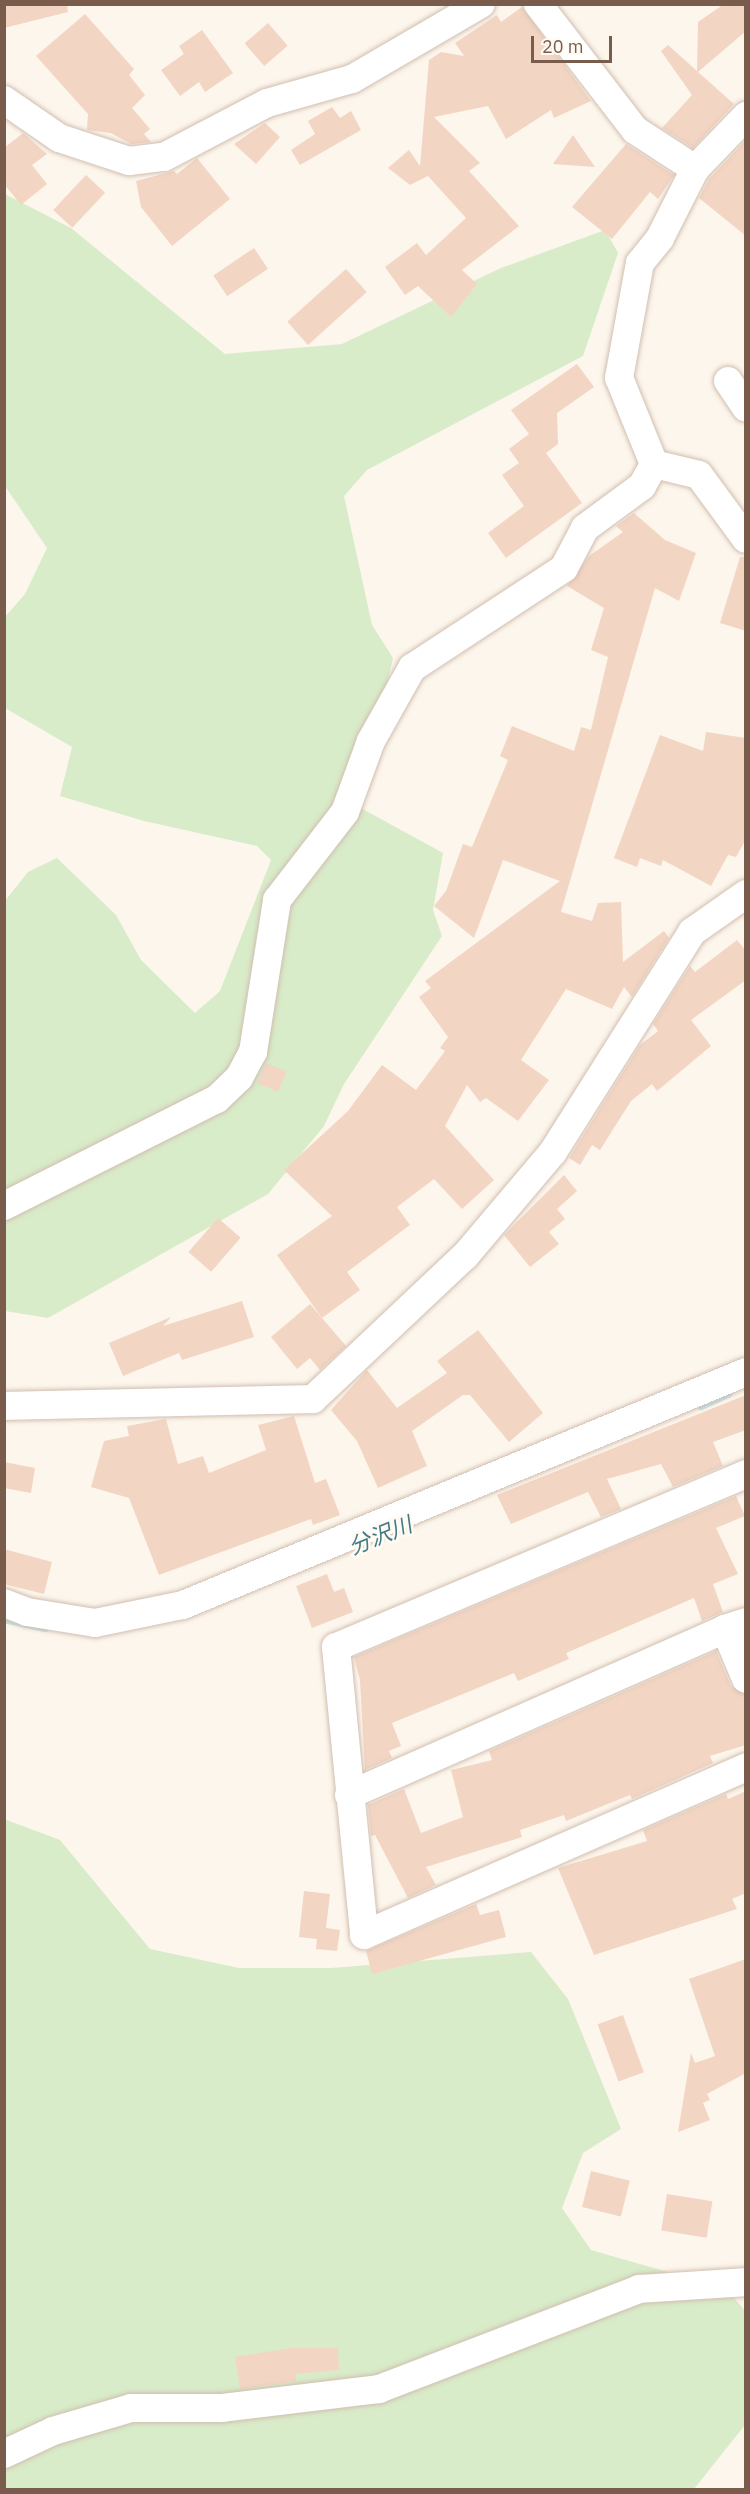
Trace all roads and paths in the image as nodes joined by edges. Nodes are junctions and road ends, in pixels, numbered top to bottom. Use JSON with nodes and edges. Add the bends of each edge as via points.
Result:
{"nodes":[{"id":1,"x":481,"y":4,"type":"edge"},
{"id":2,"x":538,"y":4,"type":"edge"},
{"id":3,"x":4,"y":100,"type":"edge"},
{"id":4,"x":746,"y":116,"type":"edge"},
{"id":5,"x":695,"y":169,"type":"junction"},
{"id":6,"x":728,"y":381,"type":"dead end"},
{"id":7,"x":746,"y":408,"type":"edge"},
{"id":8,"x":654,"y":464,"type":"junction"},
{"id":9,"x":746,"y":539,"type":"edge"},
{"id":10,"x":746,"y":894,"type":"edge"},
{"id":11,"x":4,"y":1206,"type":"edge"},
{"id":12,"x":746,"y":1372,"type":"edge"},
{"id":13,"x":4,"y":1406,"type":"edge"},
{"id":14,"x":746,"y":1474,"type":"edge"},
{"id":15,"x":4,"y":1603,"type":"edge"},
{"id":16,"x":735,"y":1626,"type":"edge"},
{"id":17,"x":746,"y":1679,"type":"edge"},
{"id":18,"x":746,"y":1767,"type":"edge"},
{"id":19,"x":349,"y":1795,"type":"junction"},
{"id":20,"x":741,"y":2274,"type":"edge"},
{"id":21,"x":4,"y":2454,"type":"edge"}],
"edges":[{"from":1,"to":3,"type":"street","via":[[352,79],[267,103],[164,157],[129,161],[59,138]]},
{"from":2,"to":5,"type":"street","via":[[635,130]]},
{"from":4,"to":5,"type":"street"},
{"from":5,"to":8,"type":"street","via":[[660,238],[640,263],[626,322],[619,378]]},
{"from":6,"to":7,"type":"street"},
{"from":8,"to":9,"type":"street","via":[[699,475]]},
{"from":8,"to":11,"type":"street","via":[[642,486],[585,528],[564,568],[412,668],[371,741],[345,812],[277,900],[253,1052],[239,1078],[218,1099]]},
{"from":10,"to":13,"type":"street","via":[[692,932],[553,1152],[465,1256],[312,1399]]},
{"from":12,"to":15,"type":"street","via":[[183,1605],[95,1623],[27,1612]]},
{"from":14,"to":19,"type":"street","via":[[336,1647]]},
{"from":16,"to":17,"type":"street"},
{"from":16,"to":19,"type":"street"},
{"from":18,"to":19,"type":"street","via":[[364,1935]]},
{"from":20,"to":21,"type":"street","via":[[639,2289],[379,2389],[222,2408],[130,2408],[53,2431]]}]}
